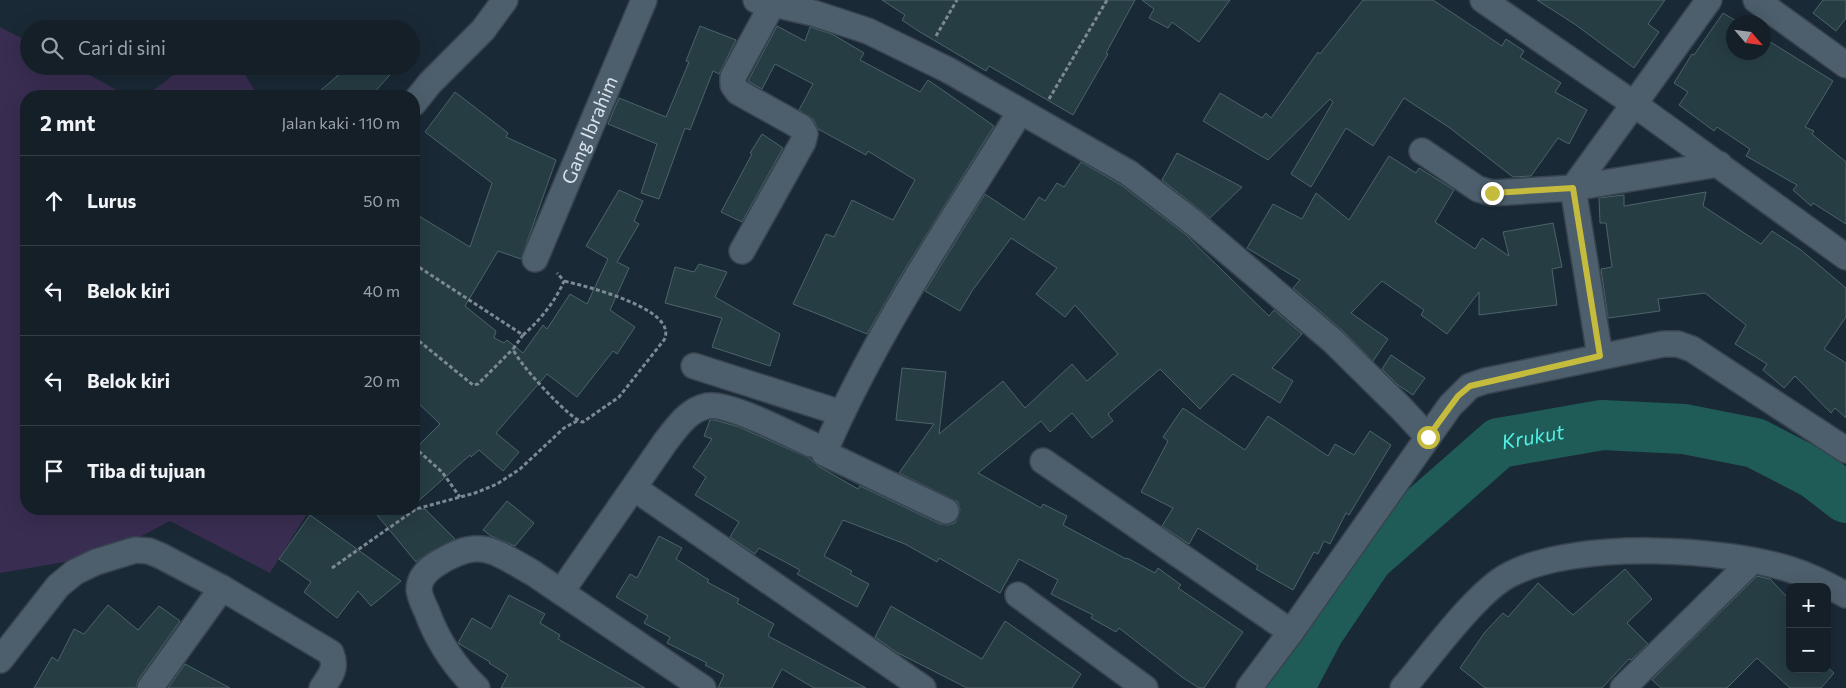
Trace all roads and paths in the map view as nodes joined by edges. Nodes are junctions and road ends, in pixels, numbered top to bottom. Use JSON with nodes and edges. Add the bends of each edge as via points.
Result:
{"nodes":[{"id":1,"x":505,"y":0,"type":"edge"},
{"id":2,"x":644,"y":0,"type":"edge"},
{"id":3,"x":956,"y":0,"type":"edge"},
{"id":4,"x":1107,"y":0,"type":"edge"},
{"id":5,"x":1483,"y":0,"type":"edge"},
{"id":6,"x":1709,"y":0,"type":"edge"},
{"id":7,"x":1756,"y":0,"type":"edge"},
{"id":8,"x":765,"y":2,"type":"edge"},
{"id":9,"x":923,"y":57,"type":"junction"},
{"id":10,"x":1846,"y":65,"type":"edge"},
{"id":11,"x":420,"y":96,"type":"edge"},
{"id":12,"x":1634,"y":104,"type":"junction"},
{"id":13,"x":1028,"y":116,"type":"junction"},
{"id":14,"x":1422,"y":150,"type":"dead end"},
{"id":15,"x":1719,"y":164,"type":"junction"},
{"id":16,"x":1573,"y":188,"type":"junction"},
{"id":17,"x":742,"y":251,"type":"dead end"},
{"id":18,"x":1846,"y":257,"type":"edge"},
{"id":19,"x":535,"y":259,"type":"joint"},
{"id":20,"x":420,"y":268,"type":"edge"},
{"id":21,"x":564,"y":282,"type":"junction"},
{"id":22,"x":523,"y":335,"type":"junction"},
{"id":23,"x":420,"y":343,"type":"edge"},
{"id":24,"x":513,"y":349,"type":"junction"},
{"id":25,"x":1600,"y":356,"type":"junction"},
{"id":26,"x":694,"y":366,"type":"dead end"},
{"id":27,"x":842,"y":413,"type":"junction"},
{"id":28,"x":577,"y":421,"type":"junction"},
{"id":29,"x":1428,"y":437,"type":"junction"},
{"id":30,"x":811,"y":444,"type":"dead end"},
{"id":31,"x":1846,"y":450,"type":"edge"},
{"id":32,"x":420,"y":452,"type":"edge"},
{"id":33,"x":1043,"y":461,"type":"dead end"},
{"id":34,"x":634,"y":488,"type":"junction"},
{"id":35,"x":460,"y":497,"type":"junction"},
{"id":36,"x":420,"y":508,"type":"edge"},
{"id":37,"x":946,"y":511,"type":"dead end"},
{"id":38,"x":407,"y":515,"type":"edge"},
{"id":39,"x":1752,"y":561,"type":"junction"},
{"id":40,"x":332,"y":568,"type":"dead end"},
{"id":41,"x":222,"y":588,"type":"junction"},
{"id":42,"x":561,"y":592,"type":"junction"},
{"id":43,"x":1018,"y":595,"type":"dead end"},
{"id":44,"x":1846,"y":595,"type":"edge"},
{"id":45,"x":1291,"y":632,"type":"junction"},
{"id":46,"x":0,"y":660,"type":"edge"},
{"id":47,"x":150,"y":688,"type":"edge"},
{"id":48,"x":322,"y":688,"type":"edge"},
{"id":49,"x":477,"y":688,"type":"edge"},
{"id":50,"x":703,"y":688,"type":"edge"},
{"id":51,"x":923,"y":688,"type":"edge"},
{"id":52,"x":1144,"y":688,"type":"edge"},
{"id":53,"x":1249,"y":688,"type":"edge"},
{"id":54,"x":1403,"y":688,"type":"edge"},
{"id":55,"x":1623,"y":688,"type":"edge"}],
"edges":[{"from":1,"to":11,"type":"street","via":[[483,30]]},
{"from":2,"to":19,"type":"street","name":"Gang Ibrahim"},
{"from":3,"to":9,"type":"path"},
{"from":4,"to":13,"type":"path"},
{"from":5,"to":12,"type":"street"},
{"from":6,"to":12,"type":"street"},
{"from":7,"to":10,"type":"street"},
{"from":8,"to":9,"type":"street","via":[[842,21]]},
{"from":8,"to":17,"type":"street","via":[[733,77],[733,85],[738,92],[801,127],[805,134],[804,142]]},
{"from":9,"to":13,"type":"street"},
{"from":12,"to":15,"type":"street"},
{"from":12,"to":16,"type":"street"},
{"from":13,"to":27,"type":"street","via":[[951,219],[885,331]]},
{"from":13,"to":29,"type":"street","via":[[1130,173],[1194,223],[1333,341]]},
{"from":14,"to":16,"type":"street","via":[[1485,192]]},
{"from":15,"to":16,"type":"street"},
{"from":15,"to":18,"type":"street"},
{"from":16,"to":25,"type":"street"},
{"from":19,"to":21,"type":"path","via":[[562,276]]},
{"from":20,"to":22,"type":"path"},
{"from":21,"to":22,"type":"path","via":[[538,322]]},
{"from":21,"to":28,"type":"path","via":[[613,295],[639,306],[661,321],[667,334],[619,397],[583,422]]},
{"from":22,"to":24,"type":"path"},
{"from":23,"to":24,"type":"path","via":[[473,385],[478,384]]},
{"from":24,"to":28,"type":"path","via":[[522,365]]},
{"from":25,"to":29,"type":"street","via":[[1470,386],[1454,401]]},
{"from":25,"to":31,"type":"street","via":[[1663,344],[1692,348]]},
{"from":26,"to":27,"type":"street"},
{"from":27,"to":37,"type":"street","via":[[824,453]]},
{"from":28,"to":35,"type":"path","via":[[564,428],[498,484]]},
{"from":29,"to":45,"type":"street"},
{"from":30,"to":34,"type":"street","via":[[732,409],[707,406],[685,418]]},
{"from":32,"to":35,"type":"path","via":[[442,472]]},
{"from":33,"to":45,"type":"street"},
{"from":34,"to":42,"type":"street"},
{"from":34,"to":51,"type":"street"},
{"from":35,"to":36,"type":"path"},
{"from":38,"to":40,"type":"path"},
{"from":39,"to":44,"type":"street","via":[[1794,570]]},
{"from":39,"to":54,"type":"street","via":[[1667,551],[1574,557],[1534,564],[1508,576],[1485,593]]},
{"from":39,"to":55,"type":"street"},
{"from":41,"to":46,"type":"street","via":[[149,551],[117,554],[75,572],[58,586]]},
{"from":41,"to":47,"type":"street"},
{"from":41,"to":48,"type":"street","via":[[331,653],[335,663],[333,673]]},
{"from":42,"to":49,"type":"street","via":[[506,558],[486,550],[470,548],[454,553],[424,574],[419,590],[433,630],[448,656]]},
{"from":42,"to":50,"type":"street"},
{"from":43,"to":52,"type":"street"},
{"from":45,"to":53,"type":"street"}]}
